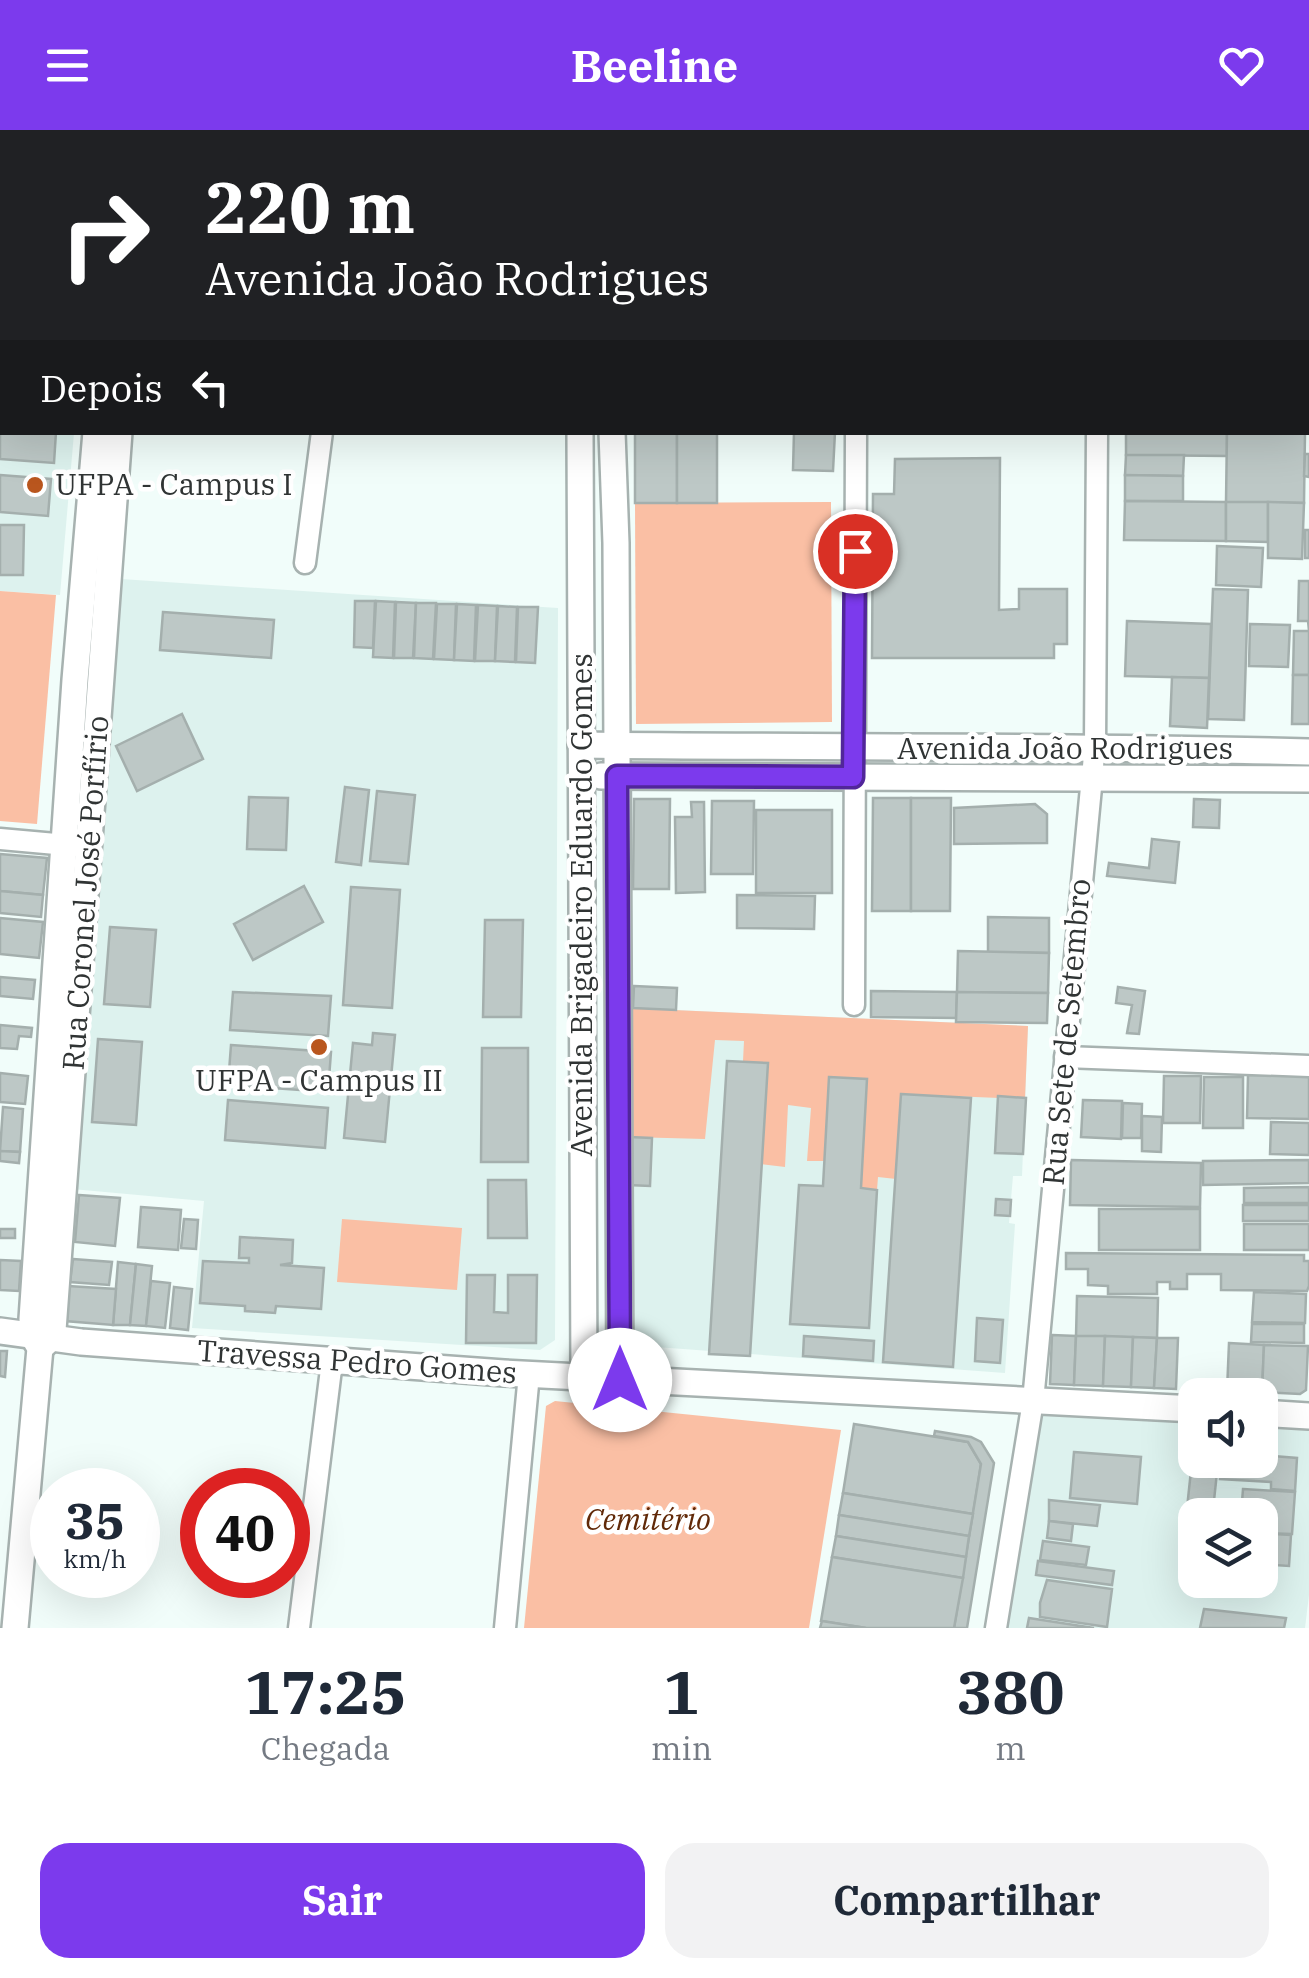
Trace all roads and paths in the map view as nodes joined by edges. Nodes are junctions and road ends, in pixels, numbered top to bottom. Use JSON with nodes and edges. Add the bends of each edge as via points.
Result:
{"nodes":[{"id":1,"x":96,"y":435,"type":"edge"},
{"id":2,"x":119,"y":435,"type":"edge"},
{"id":3,"x":322,"y":435,"type":"edge"},
{"id":4,"x":580,"y":435,"type":"edge"},
{"id":5,"x":612,"y":435,"type":"edge"},
{"id":6,"x":856,"y":435,"type":"edge"},
{"id":7,"x":1097,"y":435,"type":"edge"},
{"id":8,"x":580,"y":539,"type":"junction"},
{"id":9,"x":616,"y":543,"type":"junction"},
{"id":10,"x":304,"y":563,"type":"dead end"},
{"id":11,"x":582,"y":746,"type":"junction"},
{"id":12,"x":617,"y":746,"type":"junction"},
{"id":13,"x":678,"y":746,"type":"junction"},
{"id":14,"x":1095,"y":746,"type":"junction"},
{"id":15,"x":853,"y":748,"type":"junction"},
{"id":16,"x":1309,"y":752,"type":"edge"},
{"id":17,"x":581,"y":776,"type":"junction"},
{"id":18,"x":617,"y":776,"type":"junction"},
{"id":19,"x":676,"y":776,"type":"junction"},
{"id":20,"x":853,"y":777,"type":"junction"},
{"id":21,"x":1091,"y":778,"type":"junction"},
{"id":22,"x":1309,"y":779,"type":"edge"},
{"id":23,"x":0,"y":839,"type":"edge"},
{"id":24,"x":78,"y":846,"type":"junction"},
{"id":25,"x":582,"y":920,"type":"junction"},
{"id":26,"x":617,"y":921,"type":"junction"},
{"id":27,"x":854,"y":1004,"type":"dead end"},
{"id":28,"x":1065,"y":1056,"type":"junction"},
{"id":29,"x":1309,"y":1066,"type":"edge"},
{"id":30,"x":0,"y":1331,"type":"edge"},
{"id":31,"x":41,"y":1341,"type":"junction"},
{"id":32,"x":332,"y":1361,"type":"junction"},
{"id":33,"x":529,"y":1374,"type":"junction"},
{"id":34,"x":584,"y":1377,"type":"junction"},
{"id":35,"x":620,"y":1380,"type":"junction"},
{"id":36,"x":1032,"y":1401,"type":"junction"},
{"id":37,"x":1178,"y":1409,"type":"edge"},
{"id":38,"x":1278,"y":1414,"type":"edge"},
{"id":39,"x":1309,"y":1416,"type":"edge"},
{"id":40,"x":15,"y":1628,"type":"edge"},
{"id":41,"x":299,"y":1628,"type":"edge"},
{"id":42,"x":506,"y":1628,"type":"edge"},
{"id":43,"x":996,"y":1628,"type":"edge"}],
"edges":[{"from":1,"to":24,"type":"street","name":"Rua Coronel José Porfírio","via":[[75,680]]},
{"from":2,"to":24,"type":"street","name":"Rua Coronel José Porfírio"},
{"from":3,"to":10,"type":"street"},
{"from":4,"to":8,"type":"street","name":"Avenida Brigadeiro Eduardo Gomes"},
{"from":5,"to":9,"type":"street","name":"Avenida Brigadeiro Eduardo Gomes"},
{"from":6,"to":15,"type":"street"},
{"from":7,"to":14,"type":"street","name":"Rua Sete de Setembro"},
{"from":8,"to":9,"type":"street"},
{"from":8,"to":11,"type":"street","name":"Avenida Brigadeiro Eduardo Gomes"},
{"from":9,"to":12,"type":"street","name":"Avenida Brigadeiro Eduardo Gomes"},
{"from":11,"to":12,"type":"street","name":"Avenida João Rodrigues"},
{"from":11,"to":17,"type":"street","name":"Avenida Brigadeiro Eduardo Gomes"},
{"from":12,"to":13,"type":"street","name":"Avenida João Rodrigues"},
{"from":12,"to":18,"type":"street","name":"Avenida Brigadeiro Eduardo Gomes"},
{"from":13,"to":15,"type":"street","name":"Avenida João Rodrigues"},
{"from":13,"to":19,"type":"street"},
{"from":14,"to":15,"type":"street","name":"Avenida João Rodrigues"},
{"from":14,"to":16,"type":"street","name":"Avenida João Rodrigues"},
{"from":14,"to":21,"type":"street","name":"Rua Sete de Setembro"},
{"from":15,"to":20,"type":"street"},
{"from":17,"to":18,"type":"street","name":"Avenida João Rodrigues"},
{"from":17,"to":25,"type":"street","name":"Avenida Brigadeiro Eduardo Gomes"},
{"from":18,"to":19,"type":"street","name":"Avenida João Rodrigues"},
{"from":18,"to":26,"type":"street","name":"Avenida Brigadeiro Eduardo Gomes"},
{"from":19,"to":20,"type":"street","name":"Avenida João Rodrigues"},
{"from":20,"to":21,"type":"street","name":"Avenida João Rodrigues"},
{"from":20,"to":27,"type":"street"},
{"from":21,"to":22,"type":"street","name":"Avenida João Rodrigues"},
{"from":21,"to":28,"type":"street","name":"Rua Sete de Setembro"},
{"from":23,"to":24,"type":"street"},
{"from":24,"to":31,"type":"street","name":"Rua Coronel José Porfírio"},
{"from":25,"to":26,"type":"street"},
{"from":25,"to":34,"type":"street","name":"Avenida Brigadeiro Eduardo Gomes"},
{"from":26,"to":35,"type":"street","name":"Avenida Brigadeiro Eduardo Gomes"},
{"from":28,"to":29,"type":"street"},
{"from":28,"to":36,"type":"street","name":"Rua Sete de Setembro"},
{"from":30,"to":31,"type":"street","name":"Travessa Pedro Gomes"},
{"from":31,"to":32,"type":"street","name":"Travessa Pedro Gomes"},
{"from":31,"to":40,"type":"street","name":"Rua Coronel José Porfírio"},
{"from":32,"to":33,"type":"street","name":"Travessa Pedro Gomes"},
{"from":32,"to":41,"type":"street"},
{"from":33,"to":34,"type":"street","name":"Travessa Pedro Gomes"},
{"from":33,"to":42,"type":"street"},
{"from":34,"to":35,"type":"street","name":"Travessa Pedro Gomes"},
{"from":35,"to":36,"type":"street","name":"Travessa Pedro Gomes"},
{"from":36,"to":37,"type":"street","name":"Travessa Pedro Gomes"},
{"from":36,"to":43,"type":"street","name":"Rua Sete de Setembro"},
{"from":38,"to":39,"type":"street"}]}
